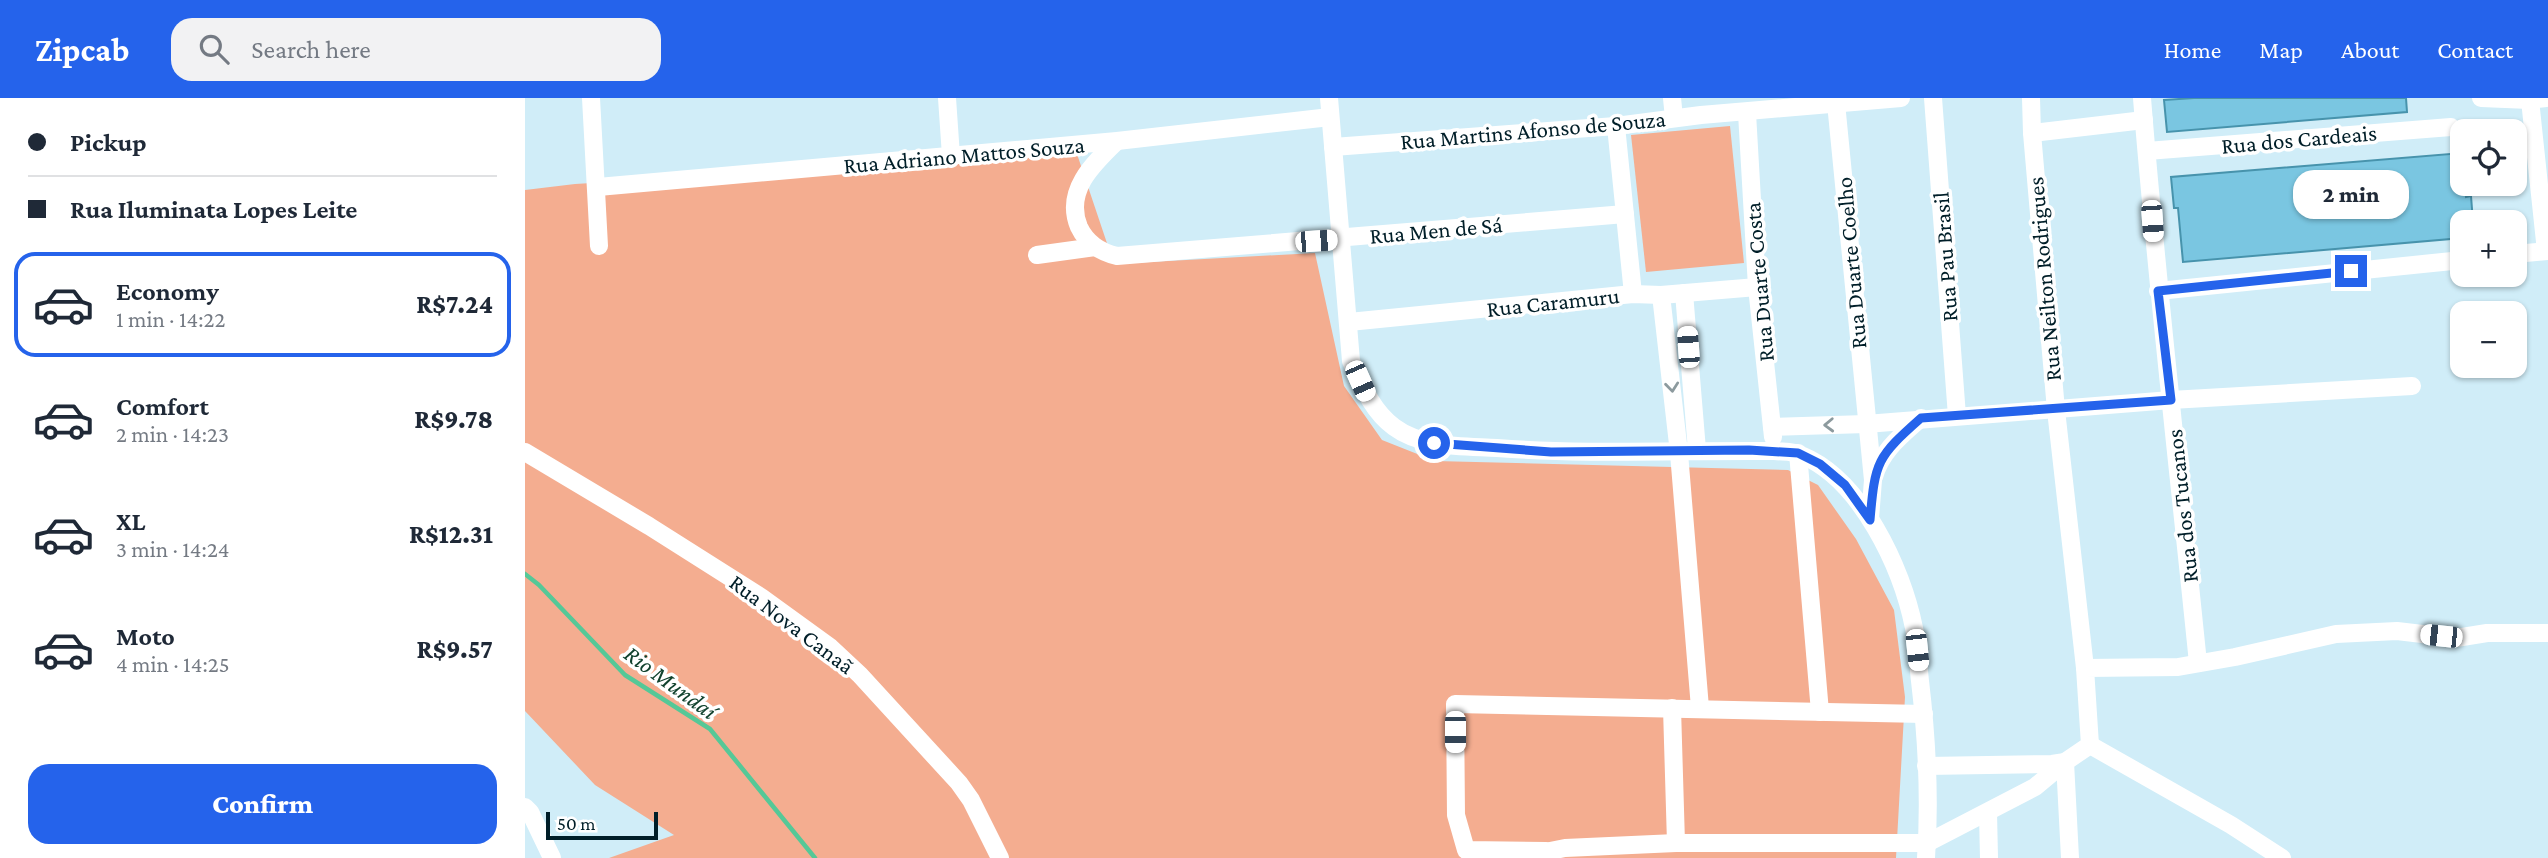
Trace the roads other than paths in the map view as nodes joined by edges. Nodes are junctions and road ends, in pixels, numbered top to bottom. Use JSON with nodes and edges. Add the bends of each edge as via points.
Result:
{"nodes":[{"id":1,"x":591,"y":98,"type":"edge"},
{"id":2,"x":947,"y":98,"type":"edge"},
{"id":3,"x":1329,"y":98,"type":"edge"},
{"id":4,"x":1671,"y":98,"type":"edge"},
{"id":5,"x":1901,"y":98,"type":"edge"},
{"id":6,"x":1933,"y":98,"type":"edge"},
{"id":7,"x":2031,"y":98,"type":"edge"},
{"id":8,"x":2142,"y":98,"type":"edge"},
{"id":9,"x":2481,"y":98,"type":"edge"},
{"id":10,"x":2538,"y":99,"type":"edge"},
{"id":11,"x":1836,"y":103,"type":"junction"},
{"id":12,"x":1700,"y":107,"type":"edge"},
{"id":13,"x":1747,"y":113,"type":"junction"},
{"id":14,"x":1330,"y":117,"type":"junction"},
{"id":15,"x":1674,"y":118,"type":"junction"},
{"id":16,"x":2144,"y":120,"type":"junction"},
{"id":17,"x":1616,"y":126,"type":"junction"},
{"id":18,"x":2450,"y":127,"type":"edge"},
{"id":19,"x":2032,"y":133,"type":"junction"},
{"id":20,"x":1117,"y":141,"type":"junction"},
{"id":21,"x":1333,"y":147,"type":"junction"},
{"id":22,"x":2147,"y":151,"type":"junction"},
{"id":23,"x":951,"y":156,"type":"junction"},
{"id":24,"x":598,"y":187,"type":"junction"},
{"id":25,"x":1625,"y":214,"type":"junction"},
{"id":26,"x":1341,"y":239,"type":"junction"},
{"id":27,"x":1090,"y":242,"type":"junction"},
{"id":28,"x":599,"y":246,"type":"dead end"},
{"id":29,"x":2547,"y":251,"type":"edge"},
{"id":30,"x":2527,"y":253,"type":"edge"},
{"id":31,"x":1037,"y":256,"type":"dead end"},
{"id":32,"x":2450,"y":261,"type":"edge"},
{"id":33,"x":1757,"y":287,"type":"junction"},
{"id":34,"x":2158,"y":291,"type":"junction"},
{"id":35,"x":1684,"y":293,"type":"junction"},
{"id":36,"x":1633,"y":294,"type":"junction"},
{"id":37,"x":1661,"y":295,"type":"junction"},
{"id":38,"x":1349,"y":322,"type":"junction"},
{"id":39,"x":2412,"y":386,"type":"dead end"},
{"id":40,"x":2171,"y":400,"type":"junction"},
{"id":41,"x":2056,"y":410,"type":"junction"},
{"id":42,"x":1957,"y":416,"type":"junction"},
{"id":43,"x":1921,"y":418,"type":"junction"},
{"id":44,"x":1867,"y":424,"type":"junction"},
{"id":45,"x":1772,"y":427,"type":"junction"},
{"id":46,"x":1775,"y":451,"type":"junction"},
{"id":47,"x":525,"y":452,"type":"edge"},
{"id":48,"x":1688,"y":452,"type":"junction"},
{"id":49,"x":1798,"y":453,"type":"junction"},
{"id":50,"x":1873,"y":480,"type":"junction"},
{"id":51,"x":1870,"y":520,"type":"junction"},
{"id":52,"x":2548,"y":633,"type":"edge"},
{"id":53,"x":2198,"y":663,"type":"junction"},
{"id":54,"x":2085,"y":668,"type":"junction"},
{"id":55,"x":1672,"y":708,"type":"junction"},
{"id":56,"x":1700,"y":708,"type":"junction"},
{"id":57,"x":1820,"y":712,"type":"junction"},
{"id":58,"x":1924,"y":714,"type":"junction"},
{"id":59,"x":2090,"y":745,"type":"junction"},
{"id":60,"x":2065,"y":762,"type":"junction"},
{"id":61,"x":1926,"y":766,"type":"junction"},
{"id":62,"x":525,"y":807,"type":"edge"},
{"id":63,"x":1989,"y":813,"type":"junction"},
{"id":64,"x":1676,"y":844,"type":"junction"},
{"id":65,"x":1927,"y":850,"type":"edge"},
{"id":66,"x":1546,"y":851,"type":"junction"},
{"id":67,"x":1846,"y":851,"type":"edge"},
{"id":68,"x":552,"y":858,"type":"edge"},
{"id":69,"x":1000,"y":858,"type":"edge"},
{"id":70,"x":1522,"y":858,"type":"edge"},
{"id":71,"x":1989,"y":858,"type":"edge"},
{"id":72,"x":2070,"y":858,"type":"edge"},
{"id":73,"x":2282,"y":858,"type":"edge"}],
"edges":[{"from":1,"to":24,"type":"street"},
{"from":2,"to":23,"type":"street"},
{"from":3,"to":14,"type":"street"},
{"from":4,"to":15,"type":"street"},
{"from":5,"to":11,"type":"street","name":"Rua Martins Afonso de Souza"},
{"from":6,"to":42,"type":"street","name":"Rua Pau Brasil"},
{"from":7,"to":19,"type":"street","name":"Rua Neilton Rodrigues"},
{"from":8,"to":16,"type":"street","name":"Rua dos Tucanos"},
{"from":9,"to":10,"type":"street"},
{"from":10,"to":29,"type":"street"},
{"from":11,"to":13,"type":"street","name":"Rua Martins Afonso de Souza"},
{"from":11,"to":44,"type":"street","name":"Rua Duarte Coelho"},
{"from":12,"to":13,"type":"street","name":"Rua Martins Afonso de Souza"},
{"from":12,"to":15,"type":"street","name":"Rua Martins Afonso de Souza"},
{"from":13,"to":33,"type":"street","name":"Rua Duarte Costa"},
{"from":14,"to":20,"type":"street","name":"Rua Adriano Mattos Souza"},
{"from":14,"to":21,"type":"street"},
{"from":15,"to":17,"type":"street","name":"Rua Martins Afonso de Souza"},
{"from":16,"to":19,"type":"street"},
{"from":16,"to":22,"type":"street","name":"Rua dos Tucanos"},
{"from":17,"to":21,"type":"street","name":"Rua Martins Afonso de Souza"},
{"from":17,"to":25,"type":"street"},
{"from":18,"to":22,"type":"street","name":"Rua dos Cardeais"},
{"from":19,"to":41,"type":"street","name":"Rua Neilton Rodrigues"},
{"from":20,"to":23,"type":"street","name":"Rua Adriano Mattos Souza"},
{"from":20,"to":27,"type":"street","via":[[1093,164],[1077,190],[1075,212]]},
{"from":21,"to":26,"type":"street"},
{"from":22,"to":34,"type":"street","name":"Rua dos Tucanos"},
{"from":23,"to":24,"type":"street","name":"Rua Adriano Mattos Souza"},
{"from":24,"to":28,"type":"street"},
{"from":25,"to":26,"type":"street","name":"Rua Men de Sá"},
{"from":25,"to":36,"type":"street"},
{"from":26,"to":27,"type":"street","name":"Rua Men de Sá","via":[[1118,256]]},
{"from":26,"to":38,"type":"street"},
{"from":27,"to":31,"type":"street"},
{"from":29,"to":30,"type":"street"},
{"from":32,"to":34,"type":"street"},
{"from":33,"to":35,"type":"street","name":"Rua Caramuru"},
{"from":33,"to":45,"type":"street","name":"Rua Duarte Costa"},
{"from":34,"to":40,"type":"street","name":"Rua dos Tucanos"},
{"from":35,"to":37,"type":"street","name":"Rua Caramuru"},
{"from":35,"to":48,"type":"street"},
{"from":36,"to":37,"type":"street","name":"Rua Caramuru"},
{"from":36,"to":38,"type":"street","name":"Rua Caramuru"},
{"from":37,"to":48,"type":"street","one_way":true},
{"from":38,"to":48,"type":"street","via":[[1351,361],[1369,401],[1394,427],[1420,440],[1551,452]]},
{"from":39,"to":40,"type":"street"},
{"from":40,"to":41,"type":"street"},
{"from":40,"to":53,"type":"street","name":"Rua dos Tucanos"},
{"from":41,"to":42,"type":"street"},
{"from":41,"to":54,"type":"street","name":"Rua Neilton Rodrigues"},
{"from":42,"to":43,"type":"street"},
{"from":43,"to":44,"type":"street"},
{"from":43,"to":50,"type":"street","via":[[1887,450]]},
{"from":44,"to":45,"type":"street","one_way":true},
{"from":44,"to":50,"type":"street","name":"Rua Duarte Coelho"},
{"from":45,"to":46,"type":"street","name":"Rua Duarte Costa"},
{"from":46,"to":48,"type":"street"},
{"from":46,"to":49,"type":"street"},
{"from":47,"to":69,"type":"street","name":"Rua Nova Canaã","via":[[750,590],[829,647],[959,783]]},
{"from":48,"to":56,"type":"street"},
{"from":49,"to":51,"type":"street","via":[[1845,485]]},
{"from":49,"to":57,"type":"street"},
{"from":50,"to":51,"type":"street"},
{"from":51,"to":58,"type":"street","via":[[1891,559],[1912,621]]},
{"from":52,"to":53,"type":"street","via":[[2487,632],[2456,638],[2397,631],[2336,634]]},
{"from":53,"to":54,"type":"street"},
{"from":54,"to":59,"type":"street","name":"Rua Neilton Rodrigues"},
{"from":55,"to":56,"type":"street"},
{"from":55,"to":64,"type":"street"},
{"from":55,"to":66,"type":"street","via":[[1455,704],[1456,816],[1466,850]]},
{"from":56,"to":57,"type":"street"},
{"from":57,"to":58,"type":"street"},
{"from":58,"to":61,"type":"street"},
{"from":59,"to":60,"type":"street"},
{"from":59,"to":73,"type":"street"},
{"from":60,"to":61,"type":"street"},
{"from":60,"to":63,"type":"street","via":[[2035,787]]},
{"from":60,"to":72,"type":"street"},
{"from":61,"to":65,"type":"street"},
{"from":62,"to":68,"type":"street"},
{"from":63,"to":65,"type":"street"},
{"from":63,"to":71,"type":"street"},
{"from":64,"to":66,"type":"street"},
{"from":64,"to":67,"type":"street"},
{"from":65,"to":67,"type":"street"},
{"from":66,"to":70,"type":"street"}]}
